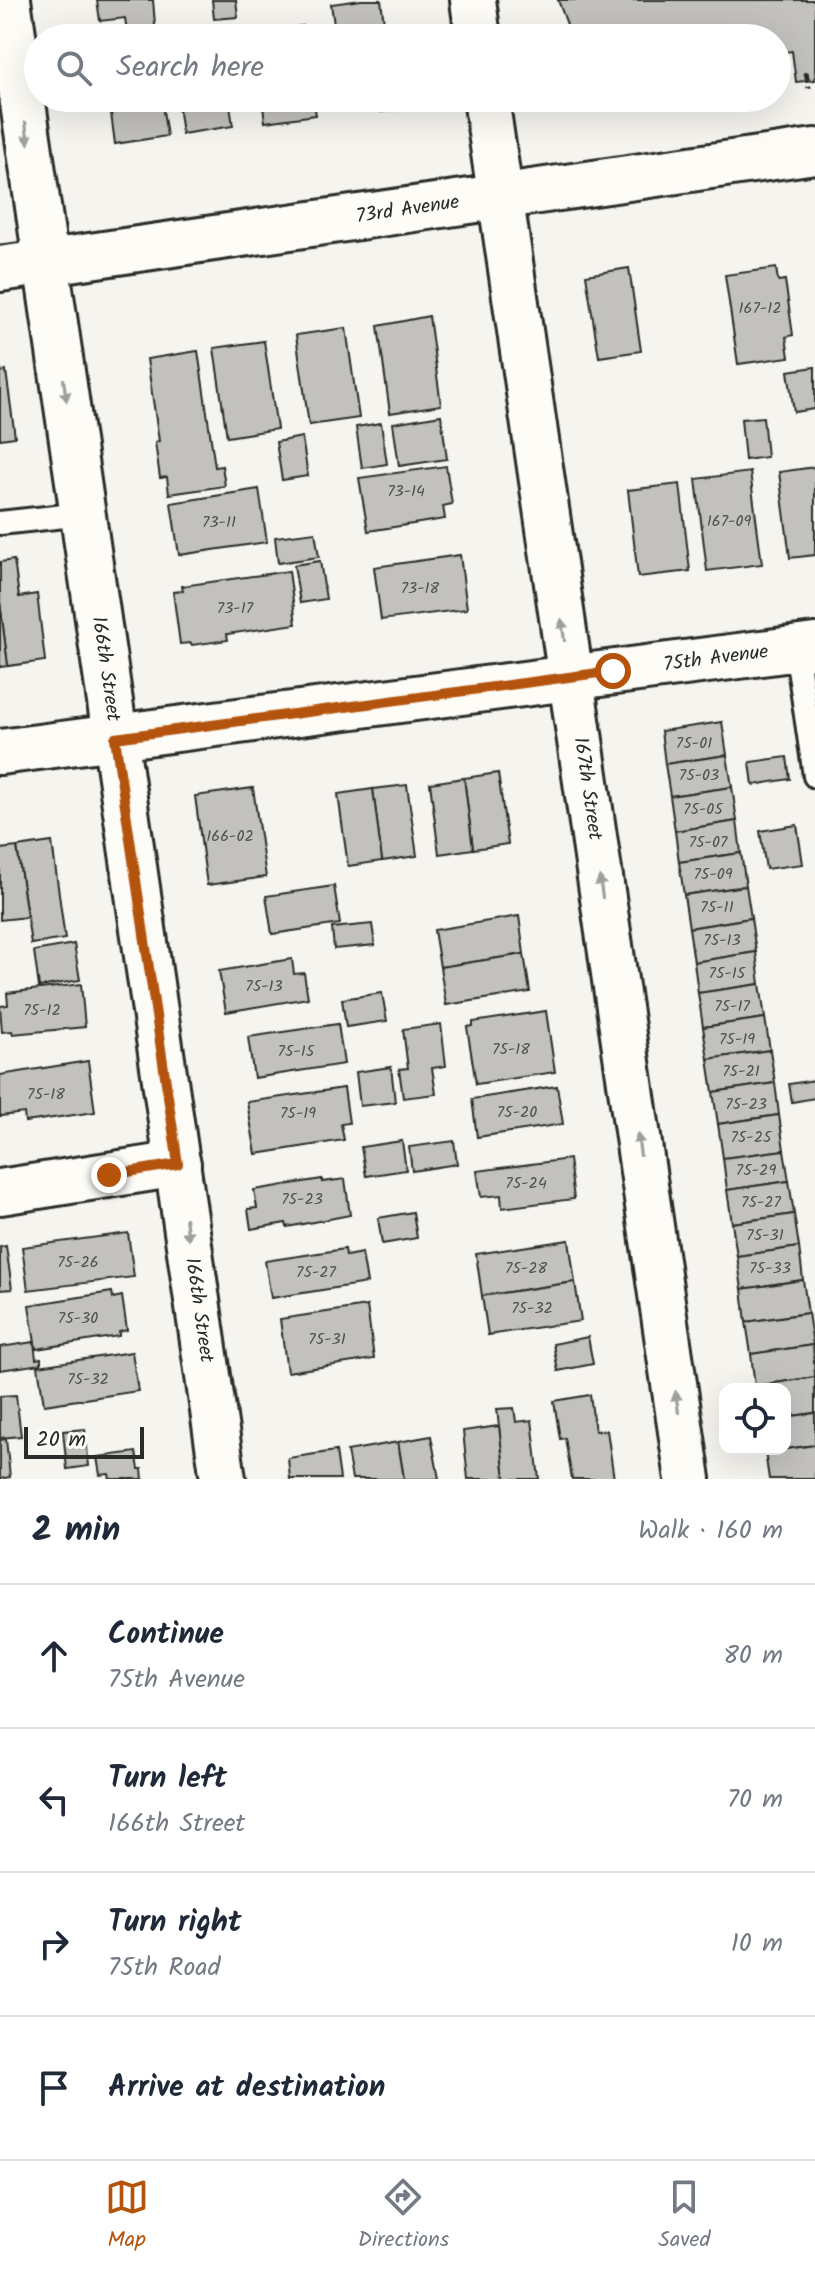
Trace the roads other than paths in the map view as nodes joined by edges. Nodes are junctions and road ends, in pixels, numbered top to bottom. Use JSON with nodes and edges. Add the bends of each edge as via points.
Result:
{"nodes":[{"id":1,"x":8,"y":0,"type":"edge"},
{"id":2,"x":473,"y":0,"type":"edge"},
{"id":3,"x":476,"y":24,"type":"edge"},
{"id":4,"x":24,"y":110,"type":"edge"},
{"id":5,"x":24,"y":112,"type":"edge"},
{"id":6,"x":488,"y":112,"type":"edge"},
{"id":7,"x":815,"y":151,"type":"edge"},
{"id":8,"x":499,"y":196,"type":"junction"},
{"id":9,"x":46,"y":262,"type":"junction"},
{"id":10,"x":0,"y":269,"type":"edge"},
{"id":11,"x":83,"y":514,"type":"junction"},
{"id":12,"x":0,"y":523,"type":"edge"},
{"id":13,"x":806,"y":647,"type":"edge"},
{"id":14,"x":570,"y":676,"type":"junction"},
{"id":15,"x":115,"y":738,"type":"junction"},
{"id":16,"x":0,"y":752,"type":"edge"},
{"id":17,"x":815,"y":776,"type":"edge"},
{"id":18,"x":178,"y":1164,"type":"junction"},
{"id":19,"x":0,"y":1192,"type":"edge"},
{"id":20,"x":223,"y":1479,"type":"edge"},
{"id":21,"x":688,"y":1479,"type":"edge"}],
"edges":[{"from":1,"to":4,"type":"street","name":"166th Street","one_way":true},
{"from":2,"to":3,"type":"street"},
{"from":5,"to":9,"type":"street","name":"166th Street","one_way":true},
{"from":6,"to":8,"type":"street","name":"167th Street"},
{"from":7,"to":8,"type":"street","name":"73rd Avenue"},
{"from":8,"to":9,"type":"street","name":"73rd Avenue"},
{"from":14,"to":8,"type":"street","name":"167th Street","one_way":true},
{"from":9,"to":10,"type":"street","name":"73rd Avenue"},
{"from":9,"to":11,"type":"street","name":"166th Street","one_way":true},
{"from":11,"to":12,"type":"lane"},
{"from":11,"to":15,"type":"street","name":"166th Street"},
{"from":13,"to":14,"type":"street","name":"75th Avenue"},
{"from":13,"to":17,"type":"lane"},
{"from":14,"to":15,"type":"street","name":"75th Avenue"},
{"from":21,"to":14,"type":"street","name":"167th Street","one_way":true},
{"from":15,"to":16,"type":"street","name":"75th Avenue"},
{"from":15,"to":18,"type":"street","name":"166th Street"},
{"from":18,"to":19,"type":"street"},
{"from":18,"to":20,"type":"street","name":"166th Street","one_way":true}]}
